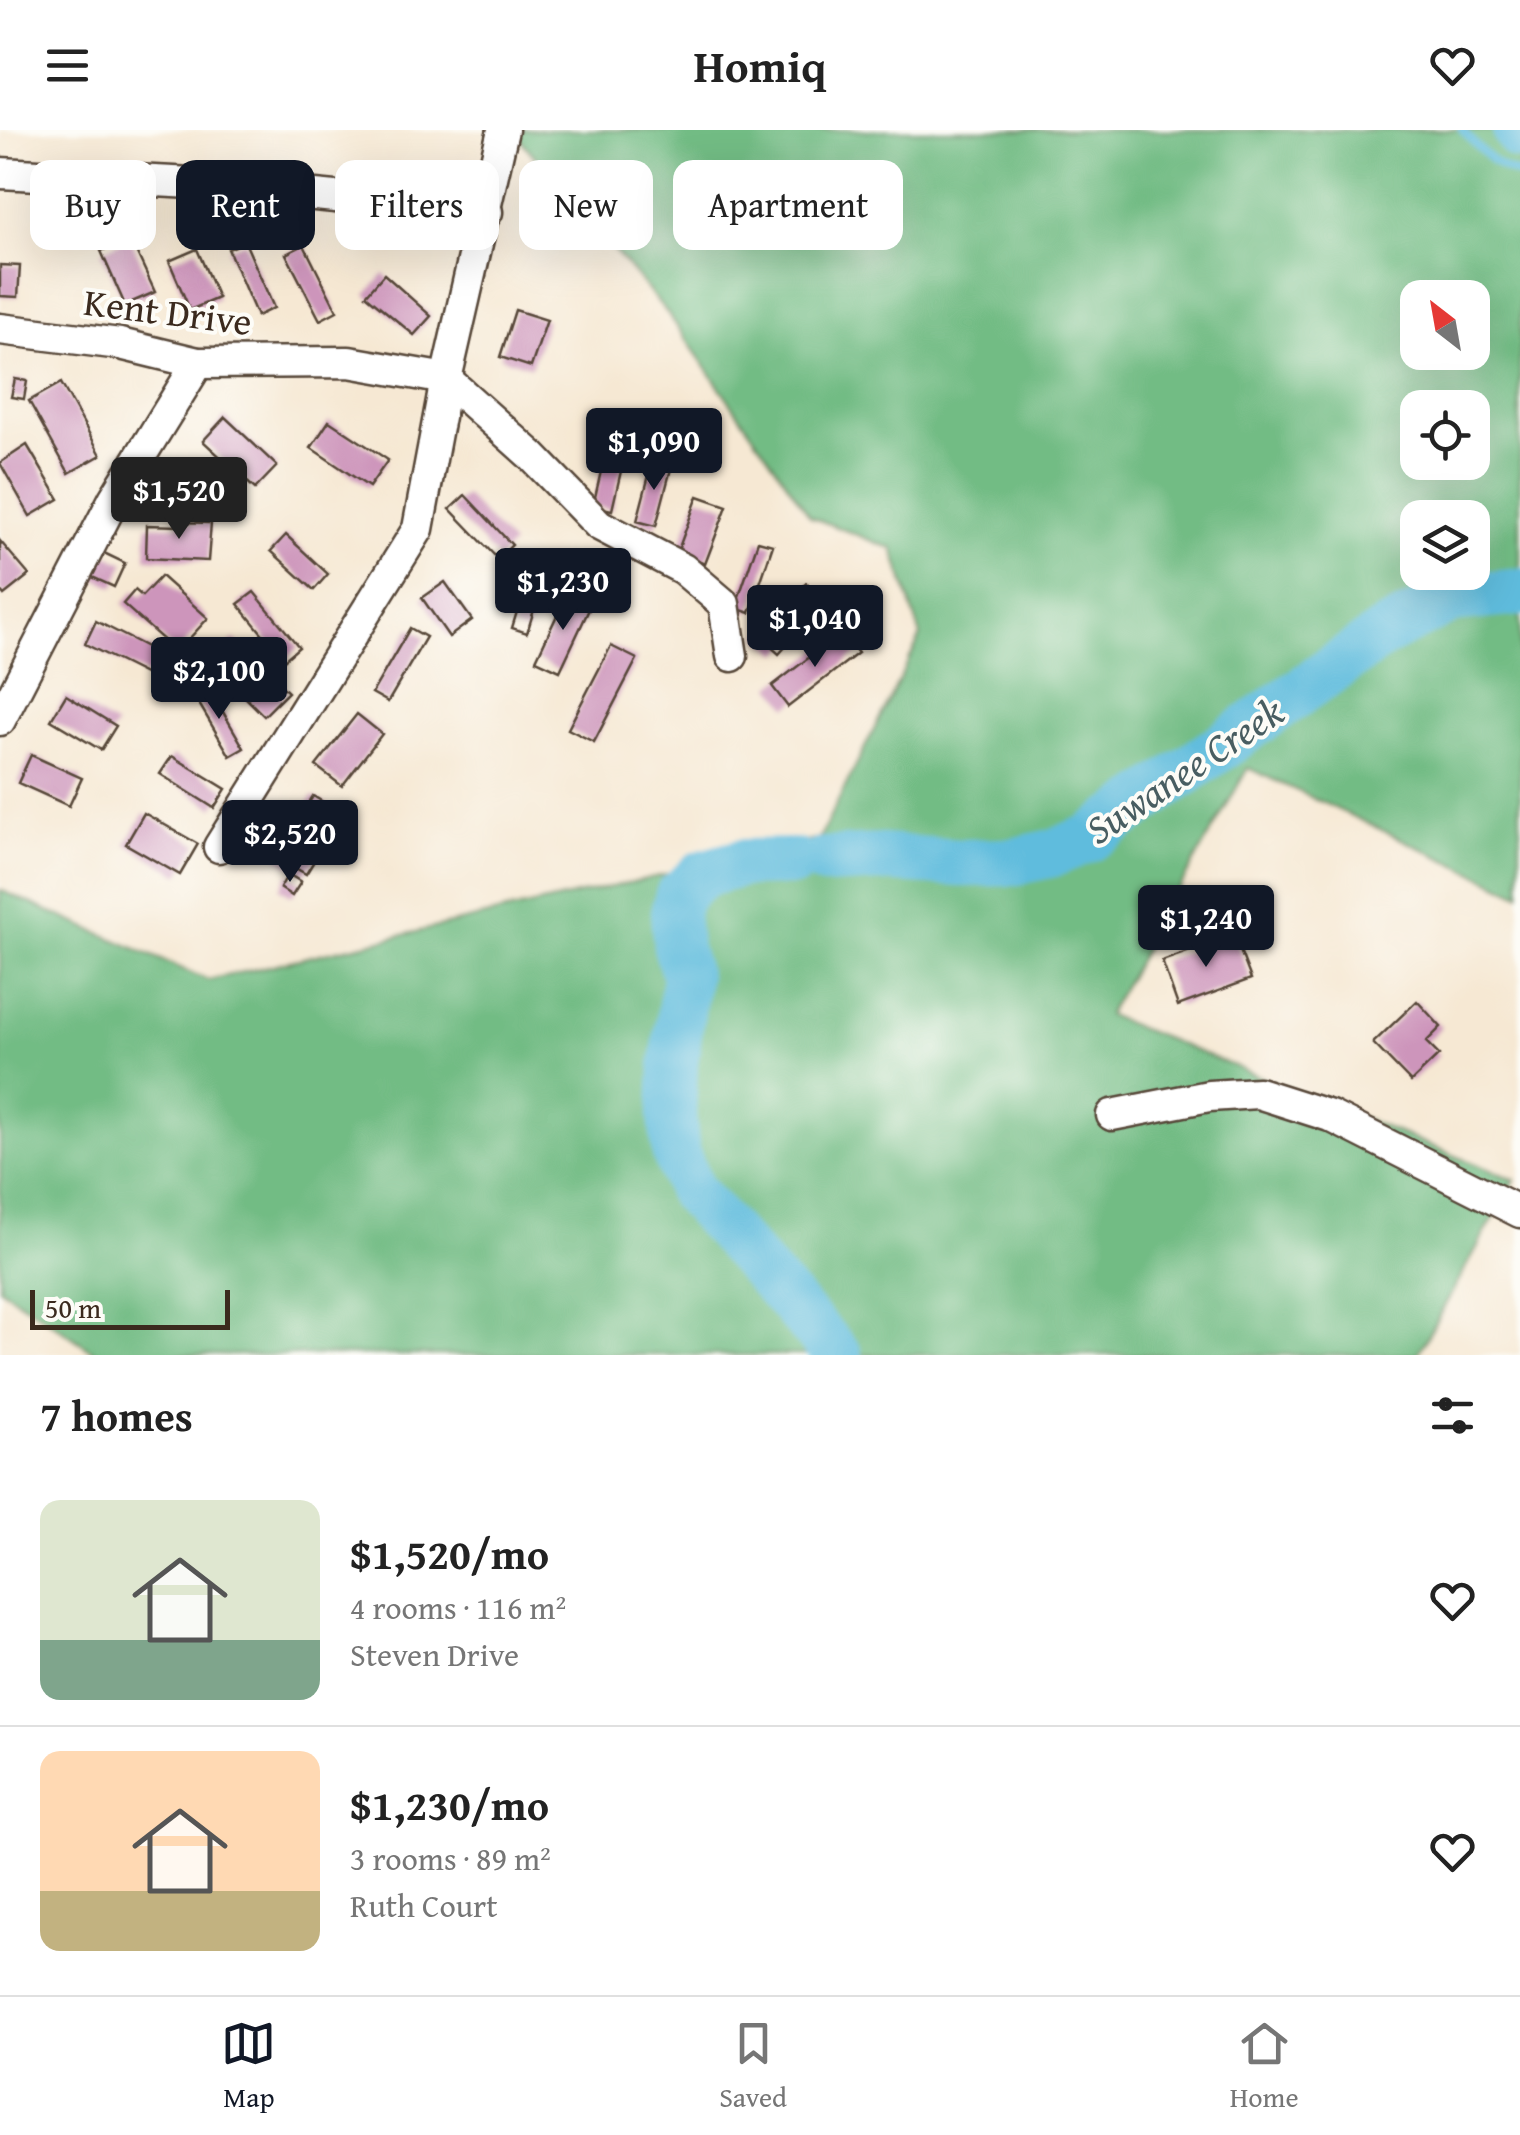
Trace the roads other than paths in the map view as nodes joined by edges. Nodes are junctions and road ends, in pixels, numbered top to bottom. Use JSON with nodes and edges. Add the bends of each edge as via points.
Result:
{"nodes":[{"id":1,"x":503,"y":130,"type":"edge"},
{"id":2,"x":497,"y":160,"type":"edge"},
{"id":3,"x":0,"y":174,"type":"edge"},
{"id":4,"x":335,"y":197,"type":"edge"},
{"id":5,"x":478,"y":250,"type":"edge"},
{"id":6,"x":0,"y":328,"type":"edge"},
{"id":7,"x":198,"y":363,"type":"junction"},
{"id":8,"x":446,"y":379,"type":"junction"},
{"id":9,"x":732,"y":656,"type":"dead end"},
{"id":10,"x":0,"y":720,"type":"edge"},
{"id":11,"x":219,"y":847,"type":"dead end"},
{"id":12,"x":1112,"y":1115,"type":"dead end"},
{"id":13,"x":1520,"y":1212,"type":"edge"}],
"edges":[{"from":1,"to":2,"type":"street"},
{"from":3,"to":4,"type":"street"},
{"from":5,"to":8,"type":"street"},
{"from":6,"to":7,"type":"street","name":"Kent Drive","via":[[120,344]]},
{"from":7,"to":8,"type":"street","name":"Kent Drive","via":[[349,362]]},
{"from":7,"to":10,"type":"street","via":[[114,499]]},
{"from":8,"to":9,"type":"street","via":[[599,525],[683,569],[724,604]]},
{"from":8,"to":11,"type":"street","via":[[418,529]]},
{"from":12,"to":13,"type":"street","via":[[1258,1093],[1330,1116]]}]}
